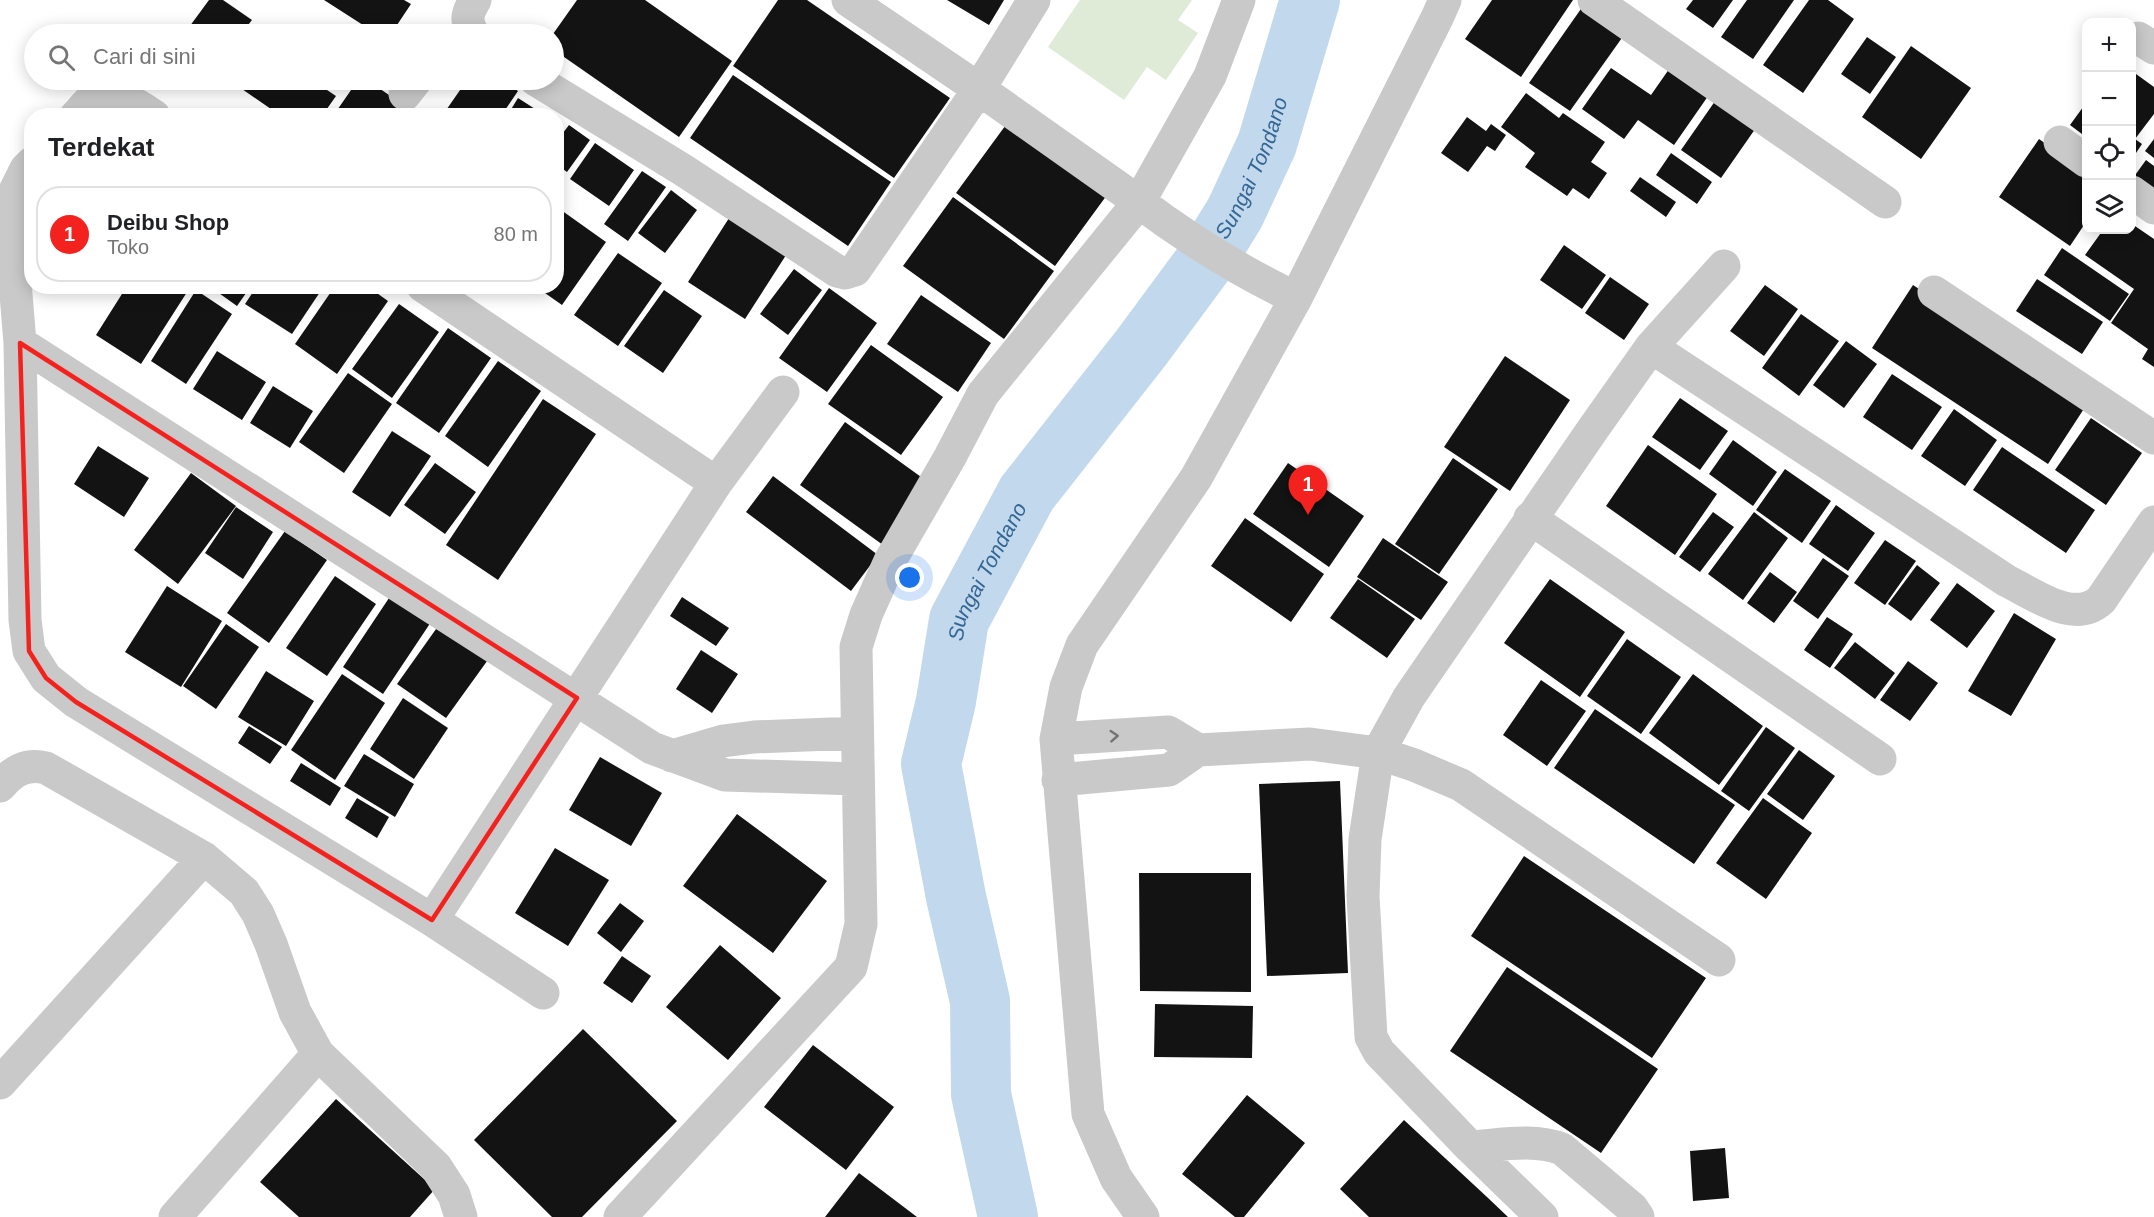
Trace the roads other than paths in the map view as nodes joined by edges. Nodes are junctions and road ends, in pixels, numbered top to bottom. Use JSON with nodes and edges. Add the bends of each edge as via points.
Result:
{"nodes":[{"id":1,"x":848,"y":0,"type":"edge"},
{"id":2,"x":1034,"y":0,"type":"edge"},
{"id":3,"x":1239,"y":0,"type":"edge"},
{"id":4,"x":1444,"y":0,"type":"edge"},
{"id":5,"x":1594,"y":0,"type":"edge"},
{"id":6,"x":979,"y":89,"type":"junction"},
{"id":7,"x":552,"y":90,"type":"edge"},
{"id":8,"x":84,"y":108,"type":"edge"},
{"id":9,"x":142,"y":108,"type":"edge"},
{"id":10,"x":2060,"y":142,"type":"dead end"},
{"id":11,"x":2082,"y":158,"type":"edge"},
{"id":12,"x":24,"y":173,"type":"edge"},
{"id":13,"x":2136,"y":195,"type":"edge"},
{"id":14,"x":1139,"y":202,"type":"junction"},
{"id":15,"x":1885,"y":202,"type":"dead end"},
{"id":16,"x":2154,"y":208,"type":"edge"},
{"id":17,"x":1724,"y":266,"type":"dead end"},
{"id":18,"x":1934,"y":292,"type":"dead end"},
{"id":19,"x":435,"y":294,"type":"edge"},
{"id":20,"x":1296,"y":298,"type":"junction"},
{"id":21,"x":20,"y":343,"type":"junction"},
{"id":22,"x":1651,"y":347,"type":"junction"},
{"id":23,"x":783,"y":392,"type":"dead end"},
{"id":24,"x":2154,"y":438,"type":"edge"},
{"id":25,"x":716,"y":483,"type":"junction"},
{"id":26,"x":1530,"y":518,"type":"junction"},
{"id":27,"x":2154,"y":522,"type":"edge"},
{"id":28,"x":577,"y":698,"type":"junction"},
{"id":29,"x":856,"y":733,"type":"junction"},
{"id":30,"x":1056,"y":739,"type":"junction"},
{"id":31,"x":1198,"y":750,"type":"junction"},
{"id":32,"x":1378,"y":753,"type":"junction"},
{"id":33,"x":672,"y":756,"type":"junction"},
{"id":34,"x":1880,"y":759,"type":"dead end"},
{"id":35,"x":858,"y":779,"type":"junction"},
{"id":36,"x":1058,"y":780,"type":"junction"},
{"id":37,"x":0,"y":786,"type":"edge"},
{"id":38,"x":204,"y":858,"type":"junction"},
{"id":39,"x":432,"y":920,"type":"junction"},
{"id":40,"x":1719,"y":960,"type":"dead end"},
{"id":41,"x":543,"y":993,"type":"dead end"},
{"id":42,"x":318,"y":1054,"type":"junction"},
{"id":43,"x":0,"y":1083,"type":"edge"},
{"id":44,"x":1470,"y":1147,"type":"junction"},
{"id":45,"x":175,"y":1217,"type":"edge"},
{"id":46,"x":461,"y":1217,"type":"edge"},
{"id":47,"x":620,"y":1217,"type":"edge"},
{"id":48,"x":1143,"y":1217,"type":"edge"},
{"id":49,"x":1542,"y":1217,"type":"edge"},
{"id":50,"x":1638,"y":1217,"type":"edge"}],
"edges":[{"from":1,"to":6,"type":"street"},
{"from":2,"to":6,"type":"street"},
{"from":3,"to":14,"type":"street","via":[[1210,75]]},
{"from":4,"to":20,"type":"street"},
{"from":5,"to":15,"type":"street"},
{"from":6,"to":7,"type":"street","via":[[855,270],[845,273]]},
{"from":6,"to":14,"type":"street"},
{"from":8,"to":9,"type":"street","via":[[92,100],[111,96],[130,100]]},
{"from":10,"to":11,"type":"street"},
{"from":12,"to":21,"type":"street","via":[[15,191],[11,233]]},
{"from":13,"to":16,"type":"street"},
{"from":14,"to":20,"type":"street","via":[[1255,279]]},
{"from":14,"to":29,"type":"street","via":[[983,394],[890,561],[856,647]]},
{"from":17,"to":22,"type":"street"},
{"from":18,"to":24,"type":"street"},
{"from":19,"to":25,"type":"street"},
{"from":20,"to":30,"type":"street","via":[[1196,478],[1082,645],[1066,687]]},
{"from":21,"to":28,"type":"street"},
{"from":21,"to":39,"type":"street","via":[[25,620],[29,651],[46,678],[76,702]]},
{"from":22,"to":26,"type":"street"},
{"from":22,"to":27,"type":"street","via":[[2007,581],[2055,605],[2073,611],[2101,600]]},
{"from":23,"to":25,"type":"street"},
{"from":25,"to":28,"type":"street"},
{"from":26,"to":32,"type":"street","via":[[1409,697]]},
{"from":26,"to":34,"type":"street"},
{"from":28,"to":33,"type":"street","via":[[652,748]]},
{"from":28,"to":39,"type":"street"},
{"from":29,"to":33,"type":"street","via":[[754,737],[723,741]]},
{"from":29,"to":35,"type":"street"},
{"from":30,"to":31,"type":"street","one_way":true,"via":[[1168,732]]},
{"from":30,"to":36,"type":"street"},
{"from":31,"to":32,"type":"street","via":[[1310,744]]},
{"from":31,"to":36,"type":"street","via":[[1169,770]]},
{"from":32,"to":40,"type":"street","via":[[1461,785]]},
{"from":32,"to":44,"type":"street","via":[[1365,839],[1363,885],[1371,1037],[1379,1052]]},
{"from":33,"to":35,"type":"street","via":[[725,775]]},
{"from":35,"to":47,"type":"street","via":[[861,924],[851,967]]},
{"from":36,"to":48,"type":"street","via":[[1088,1114],[1116,1178]]},
{"from":37,"to":38,"type":"street","via":[[20,769],[33,765],[46,768]]},
{"from":38,"to":42,"type":"street","via":[[244,892],[258,914],[295,1012]]},
{"from":38,"to":43,"type":"street"},
{"from":39,"to":41,"type":"street"},
{"from":42,"to":45,"type":"street"},
{"from":42,"to":46,"type":"street","via":[[436,1167],[454,1196]]},
{"from":44,"to":49,"type":"street"},
{"from":44,"to":50,"type":"street","via":[[1529,1143],[1562,1149]]}]}
